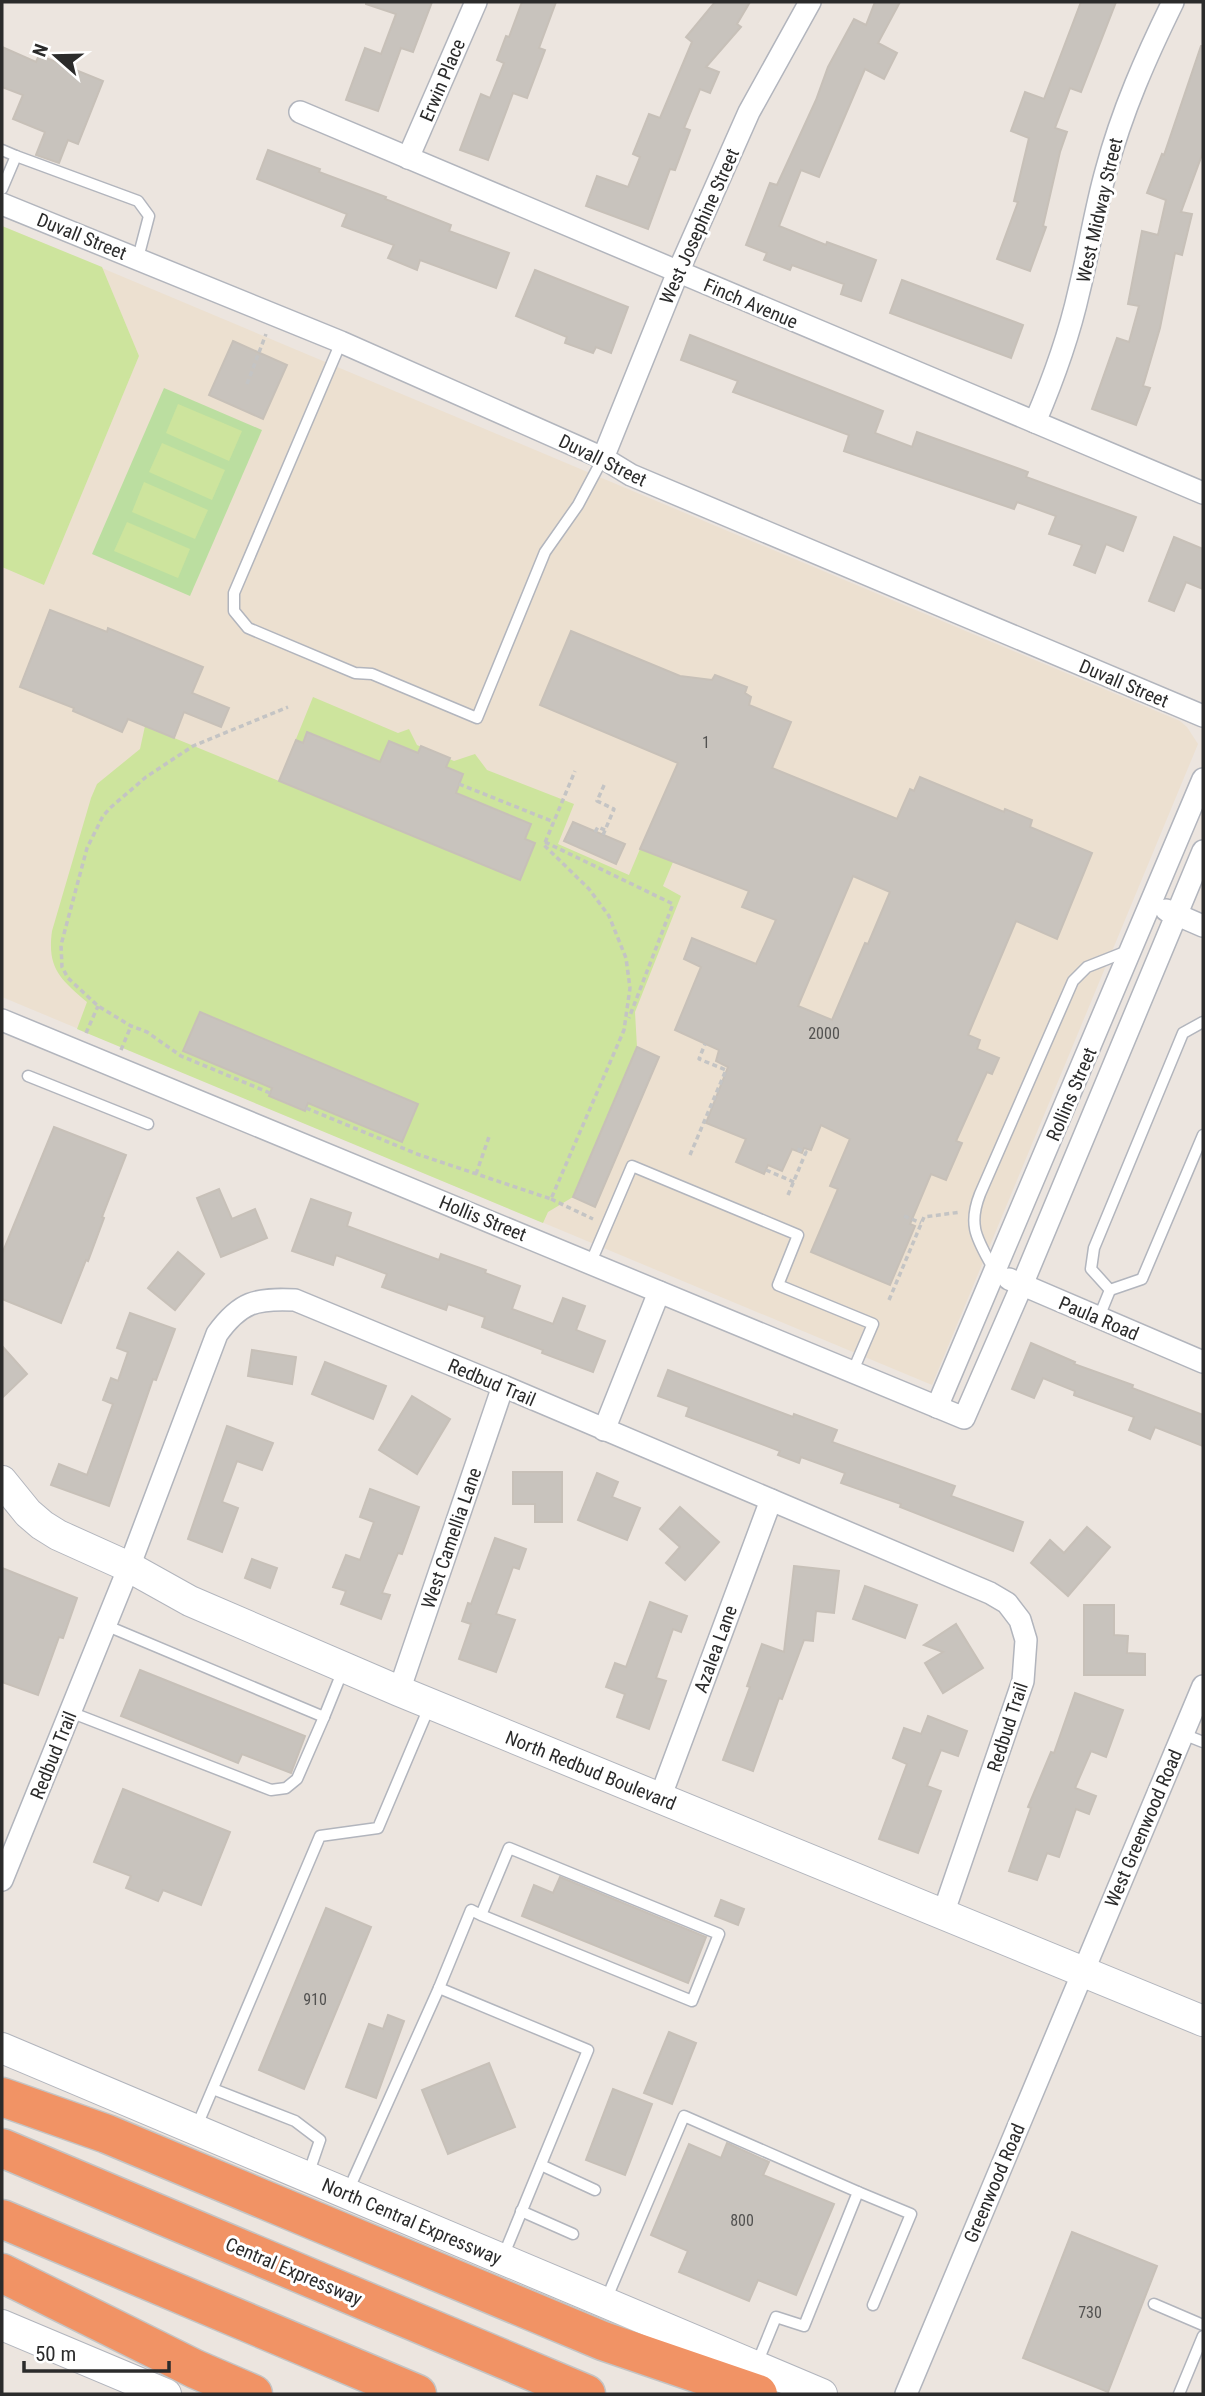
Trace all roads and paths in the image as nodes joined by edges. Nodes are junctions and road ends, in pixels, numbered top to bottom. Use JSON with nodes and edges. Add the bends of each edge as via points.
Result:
{"nodes":[{"id":1,"x":476,"y":2,"type":"edge"},
{"id":2,"x":810,"y":2,"type":"edge"},
{"id":3,"x":1173,"y":2,"type":"edge"},
{"id":4,"x":300,"y":112,"type":"dead end"},
{"id":5,"x":2,"y":150,"type":"edge"},
{"id":6,"x":16,"y":156,"type":"junction"},
{"id":7,"x":408,"y":158,"type":"junction"},
{"id":8,"x":2,"y":189,"type":"edge"},
{"id":9,"x":2,"y":204,"type":"edge"},
{"id":10,"x":138,"y":258,"type":"junction"},
{"id":11,"x":678,"y":272,"type":"junction"},
{"id":12,"x":268,"y":331,"type":"dead end"},
{"id":13,"x":341,"y":342,"type":"junction"},
{"id":14,"x":246,"y":384,"type":"dead end"},
{"id":15,"x":1035,"y":422,"type":"junction"},
{"id":16,"x":603,"y":458,"type":"junction"},
{"id":17,"x":1203,"y":493,"type":"edge"},
{"id":18,"x":288,"y":707,"type":"dead end"},
{"id":19,"x":1203,"y":716,"type":"edge"},
{"id":20,"x":575,"y":771,"type":"dead end"},
{"id":21,"x":1203,"y":779,"type":"edge"},
{"id":22,"x":605,"y":783,"type":"dead end"},
{"id":23,"x":459,"y":784,"type":"dead end"},
{"id":24,"x":554,"y":822,"type":"junction"},
{"id":25,"x":595,"y":832,"type":"dead end"},
{"id":26,"x":545,"y":842,"type":"junction"},
{"id":27,"x":1203,"y":851,"type":"edge"},
{"id":28,"x":1151,"y":904,"type":"junction"},
{"id":29,"x":1177,"y":915,"type":"junction"},
{"id":30,"x":1203,"y":926,"type":"edge"},
{"id":31,"x":1132,"y":949,"type":"junction"},
{"id":32,"x":98,"y":1006,"type":"junction"},
{"id":33,"x":2,"y":1020,"type":"edge"},
{"id":34,"x":1203,"y":1022,"type":"edge"},
{"id":35,"x":624,"y":1030,"type":"junction"},
{"id":36,"x":705,"y":1044,"type":"dead end"},
{"id":37,"x":78,"y":1052,"type":"junction"},
{"id":38,"x":28,"y":1076,"type":"dead end"},
{"id":39,"x":270,"y":1093,"type":"dead end"},
{"id":40,"x":306,"y":1108,"type":"dead end"},
{"id":41,"x":148,"y":1124,"type":"dead end"},
{"id":42,"x":491,"y":1134,"type":"dead end"},
{"id":43,"x":1203,"y":1135,"type":"edge"},
{"id":44,"x":800,"y":1147,"type":"dead end"},
{"id":45,"x":691,"y":1155,"type":"dead end"},
{"id":46,"x":766,"y":1170,"type":"dead end"},
{"id":47,"x":476,"y":1174,"type":"junction"},
{"id":48,"x":794,"y":1182,"type":"junction"},
{"id":49,"x":788,"y":1195,"type":"dead end"},
{"id":50,"x":551,"y":1199,"type":"junction"},
{"id":51,"x":964,"y":1212,"type":"dead end"},
{"id":52,"x":904,"y":1216,"type":"dead end"},
{"id":53,"x":609,"y":1220,"type":"junction"},
{"id":54,"x":921,"y":1223,"type":"junction"},
{"id":55,"x":591,"y":1262,"type":"junction"},
{"id":56,"x":996,"y":1273,"type":"junction"},
{"id":57,"x":1022,"y":1285,"type":"junction"},
{"id":58,"x":1110,"y":1290,"type":"junction"},
{"id":59,"x":659,"y":1292,"type":"junction"},
{"id":60,"x":890,"y":1300,"type":"dead end"},
{"id":61,"x":1099,"y":1317,"type":"junction"},
{"id":62,"x":1203,"y":1362,"type":"edge"},
{"id":63,"x":852,"y":1373,"type":"junction"},
{"id":64,"x":503,"y":1386,"type":"junction"},
{"id":65,"x":937,"y":1407,"type":"junction"},
{"id":66,"x":964,"y":1418,"type":"joint"},
{"id":67,"x":604,"y":1430,"type":"junction"},
{"id":68,"x":2,"y":1481,"type":"edge"},
{"id":69,"x":771,"y":1500,"type":"junction"},
{"id":70,"x":129,"y":1567,"type":"junction"},
{"id":71,"x":105,"y":1625,"type":"junction"},
{"id":72,"x":344,"y":1667,"type":"junction"},
{"id":73,"x":1203,"y":1686,"type":"edge"},
{"id":74,"x":399,"y":1690,"type":"junction"},
{"id":75,"x":431,"y":1703,"type":"junction"},
{"id":76,"x":70,"y":1712,"type":"junction"},
{"id":77,"x":324,"y":1717,"type":"junction"},
{"id":78,"x":1183,"y":1734,"type":"junction"},
{"id":79,"x":1203,"y":1742,"type":"edge"},
{"id":80,"x":660,"y":1798,"type":"junction"},
{"id":81,"x":2,"y":1880,"type":"edge"},
{"id":82,"x":481,"y":1914,"type":"junction"},
{"id":83,"x":943,"y":1914,"type":"junction"},
{"id":84,"x":1083,"y":1971,"type":"junction"},
{"id":85,"x":439,"y":1988,"type":"junction"},
{"id":86,"x":1203,"y":2021,"type":"edge"},
{"id":87,"x":2,"y":2048,"type":"edge"},
{"id":88,"x":213,"y":2089,"type":"junction"},
{"id":89,"x":2,"y":2097,"type":"edge"},
{"id":90,"x":195,"y":2130,"type":"junction"},
{"id":91,"x":2,"y":2148,"type":"edge"},
{"id":92,"x":541,"y":2165,"type":"junction"},
{"id":93,"x":307,"y":2177,"type":"junction"},
{"id":94,"x":595,"y":2190,"type":"dead end"},
{"id":95,"x":858,"y":2192,"type":"junction"},
{"id":96,"x":347,"y":2194,"type":"junction"},
{"id":97,"x":522,"y":2211,"type":"junction"},
{"id":98,"x":2,"y":2219,"type":"edge"},
{"id":99,"x":573,"y":2234,"type":"dead end"},
{"id":100,"x":502,"y":2259,"type":"junction"},
{"id":101,"x":2,"y":2273,"type":"edge"},
{"id":102,"x":605,"y":2303,"type":"junction"},
{"id":103,"x":1154,"y":2304,"type":"dead end"},
{"id":104,"x":873,"y":2305,"type":"dead end"},
{"id":105,"x":2,"y":2325,"type":"edge"},
{"id":106,"x":1203,"y":2325,"type":"edge"},
{"id":107,"x":1203,"y":2336,"type":"edge"},
{"id":108,"x":757,"y":2380,"type":"edge"},
{"id":109,"x":166,"y":2394,"type":"edge"},
{"id":110,"x":253,"y":2394,"type":"edge"},
{"id":111,"x":417,"y":2394,"type":"edge"},
{"id":112,"x":586,"y":2394,"type":"edge"},
{"id":113,"x":822,"y":2394,"type":"edge"},
{"id":114,"x":906,"y":2394,"type":"edge"},
{"id":115,"x":1179,"y":2394,"type":"edge"}],
"edges":[{"from":1,"to":7,"type":"street","name":"Erwin Place"},
{"from":2,"to":11,"type":"street","name":"West Josephine Street","via":[[749,112]]},
{"from":3,"to":15,"type":"street","name":"West Midway Street","via":[[1122,117],[1079,293]]},
{"from":4,"to":7,"type":"street","name":"Finch Avenue"},
{"from":5,"to":6,"type":"lane"},
{"from":6,"to":8,"type":"lane"},
{"from":6,"to":10,"type":"lane","via":[[138,201],[149,215]]},
{"from":7,"to":11,"type":"street","name":"Finch Avenue"},
{"from":9,"to":10,"type":"street","name":"Duvall Street"},
{"from":10,"to":13,"type":"street","name":"Duvall Street"},
{"from":11,"to":15,"type":"street","name":"Finch Avenue"},
{"from":11,"to":16,"type":"street","name":"West Josephine Street"},
{"from":12,"to":14,"type":"path"},
{"from":13,"to":16,"type":"street","name":"Duvall Street"},
{"from":13,"to":16,"type":"lane","via":[[234,593],[237,618],[254,631],[477,718],[545,552]]},
{"from":15,"to":17,"type":"street","name":"Finch Avenue"},
{"from":16,"to":19,"type":"street","name":"Duvall Street","via":[[631,475]]},
{"from":18,"to":32,"type":"path","via":[[193,746],[146,777],[103,816],[87,848],[61,945],[62,967],[68,978]]},
{"from":20,"to":24,"type":"path"},
{"from":21,"to":28,"type":"street","name":"Rollins Street"},
{"from":22,"to":25,"type":"path","via":[[597,801],[614,809],[604,832],[598,827]]},
{"from":23,"to":24,"type":"path"},
{"from":24,"to":26,"type":"path"},
{"from":26,"to":35,"type":"path","via":[[599,901],[619,939],[630,988]]},
{"from":26,"to":35,"type":"path","via":[[673,904]]},
{"from":27,"to":29,"type":"street","name":"Rollins Street"},
{"from":28,"to":29,"type":"street"},
{"from":28,"to":31,"type":"street","name":"Rollins Street"},
{"from":29,"to":30,"type":"street"},
{"from":29,"to":57,"type":"street","name":"Rollins Street"},
{"from":31,"to":56,"type":"street","name":"Rollins Street"},
{"from":31,"to":56,"type":"lane","via":[[1087,967],[1073,981],[980,1194],[974,1229]]},
{"from":32,"to":37,"type":"path"},
{"from":32,"to":39,"type":"path","via":[[181,1056]]},
{"from":33,"to":37,"type":"street","name":"Hollis Street"},
{"from":34,"to":58,"type":"lane","via":[[1183,1033],[1094,1248],[1091,1269]]},
{"from":35,"to":50,"type":"path"},
{"from":36,"to":45,"type":"path","via":[[699,1059],[726,1070]]},
{"from":37,"to":55,"type":"street","name":"Hollis Street"},
{"from":38,"to":41,"type":"lane"},
{"from":40,"to":47,"type":"path"},
{"from":42,"to":47,"type":"path"},
{"from":43,"to":58,"type":"lane","via":[[1142,1279]]},
{"from":44,"to":48,"type":"path","via":[[806,1152]]},
{"from":46,"to":48,"type":"path"},
{"from":47,"to":50,"type":"path"},
{"from":48,"to":49,"type":"path"},
{"from":50,"to":53,"type":"path"},
{"from":51,"to":54,"type":"path","via":[[924,1217]]},
{"from":52,"to":54,"type":"path"},
{"from":53,"to":55,"type":"lane"},
{"from":53,"to":63,"type":"lane","via":[[632,1166],[798,1235],[778,1285],[873,1324]]},
{"from":54,"to":60,"type":"path"},
{"from":55,"to":59,"type":"street","name":"Hollis Street"},
{"from":56,"to":57,"type":"street","name":"Paula Road"},
{"from":56,"to":65,"type":"street","name":"Rollins Street"},
{"from":57,"to":61,"type":"street","name":"Paula Road"},
{"from":57,"to":66,"type":"street","name":"Rollins Street"},
{"from":58,"to":61,"type":"lane"},
{"from":59,"to":63,"type":"street","name":"Hollis Street"},
{"from":59,"to":67,"type":"street"},
{"from":61,"to":62,"type":"street","name":"Paula Road"},
{"from":63,"to":65,"type":"street","name":"Hollis Street"},
{"from":64,"to":67,"type":"street","name":"Redbud Trail"},
{"from":64,"to":70,"type":"street","name":"Redbud Trail","via":[[295,1300],[259,1300],[242,1306],[217,1334]]},
{"from":64,"to":74,"type":"street","name":"West Camellia Lane"},
{"from":65,"to":66,"type":"street","name":"Hollis Street"},
{"from":67,"to":69,"type":"street","name":"Redbud Trail"},
{"from":68,"to":70,"type":"street","name":"North Redbud Boulevard","via":[[42,1525]]},
{"from":69,"to":80,"type":"street","name":"Azalea Lane"},
{"from":69,"to":83,"type":"street","name":"Redbud Trail","via":[[990,1592],[1007,1603],[1020,1620],[1026,1640],[1023,1681]]},
{"from":70,"to":71,"type":"street","name":"Redbud Trail"},
{"from":70,"to":72,"type":"street","name":"North Redbud Boulevard","via":[[190,1601]]},
{"from":71,"to":76,"type":"street","name":"Redbud Trail"},
{"from":71,"to":77,"type":"lane"},
{"from":72,"to":74,"type":"street","name":"North Redbud Boulevard"},
{"from":72,"to":77,"type":"lane"},
{"from":73,"to":78,"type":"street","name":"West Greenwood Road"},
{"from":74,"to":75,"type":"street","name":"North Redbud Boulevard"},
{"from":75,"to":80,"type":"street","name":"North Redbud Boulevard"},
{"from":75,"to":88,"type":"lane","via":[[378,1828],[320,1836]]},
{"from":76,"to":77,"type":"lane","via":[[271,1790],[286,1788],[297,1779]]},
{"from":76,"to":81,"type":"street","name":"Redbud Trail"},
{"from":78,"to":79,"type":"lane"},
{"from":78,"to":84,"type":"street","name":"West Greenwood Road"},
{"from":80,"to":83,"type":"street","name":"North Redbud Boulevard"},
{"from":82,"to":82,"type":"lane","via":[[692,2001],[719,1934],[509,1848]]},
{"from":82,"to":85,"type":"lane","via":[[471,1910]]},
{"from":83,"to":84,"type":"street","name":"North Redbud Boulevard"},
{"from":84,"to":86,"type":"street","name":"North Redbud Boulevard"},
{"from":84,"to":114,"type":"street","name":"Greenwood Road"},
{"from":85,"to":92,"type":"lane","via":[[588,2050]]},
{"from":85,"to":96,"type":"lane"},
{"from":87,"to":90,"type":"street","name":"North Central Expressway"},
{"from":88,"to":90,"type":"lane"},
{"from":88,"to":93,"type":"lane","via":[[295,2121],[320,2140]]},
{"from":89,"to":108,"type":"highway","via":[[107,2134],[603,2342]]},
{"from":90,"to":93,"type":"street","name":"North Central Expressway"},
{"from":91,"to":112,"type":"highway","name":"Central Expressway"},
{"from":92,"to":94,"type":"lane"},
{"from":92,"to":97,"type":"lane"},
{"from":93,"to":96,"type":"street","name":"North Central Expressway"},
{"from":95,"to":102,"type":"lane","via":[[684,2116]]},
{"from":95,"to":104,"type":"lane","via":[[911,2214]]},
{"from":95,"to":108,"type":"lane","via":[[804,2326],[776,2317]]},
{"from":96,"to":100,"type":"street","name":"North Central Expressway"},
{"from":97,"to":99,"type":"lane"},
{"from":97,"to":100,"type":"lane"},
{"from":98,"to":111,"type":"highway"},
{"from":100,"to":102,"type":"street","name":"North Central Expressway"},
{"from":101,"to":110,"type":"highway"},
{"from":102,"to":108,"type":"street","name":"North Central Expressway"},
{"from":103,"to":106,"type":"lane"},
{"from":105,"to":109,"type":"street"},
{"from":107,"to":115,"type":"lane"},
{"from":108,"to":113,"type":"street","name":"North Central Expressway"}]}
